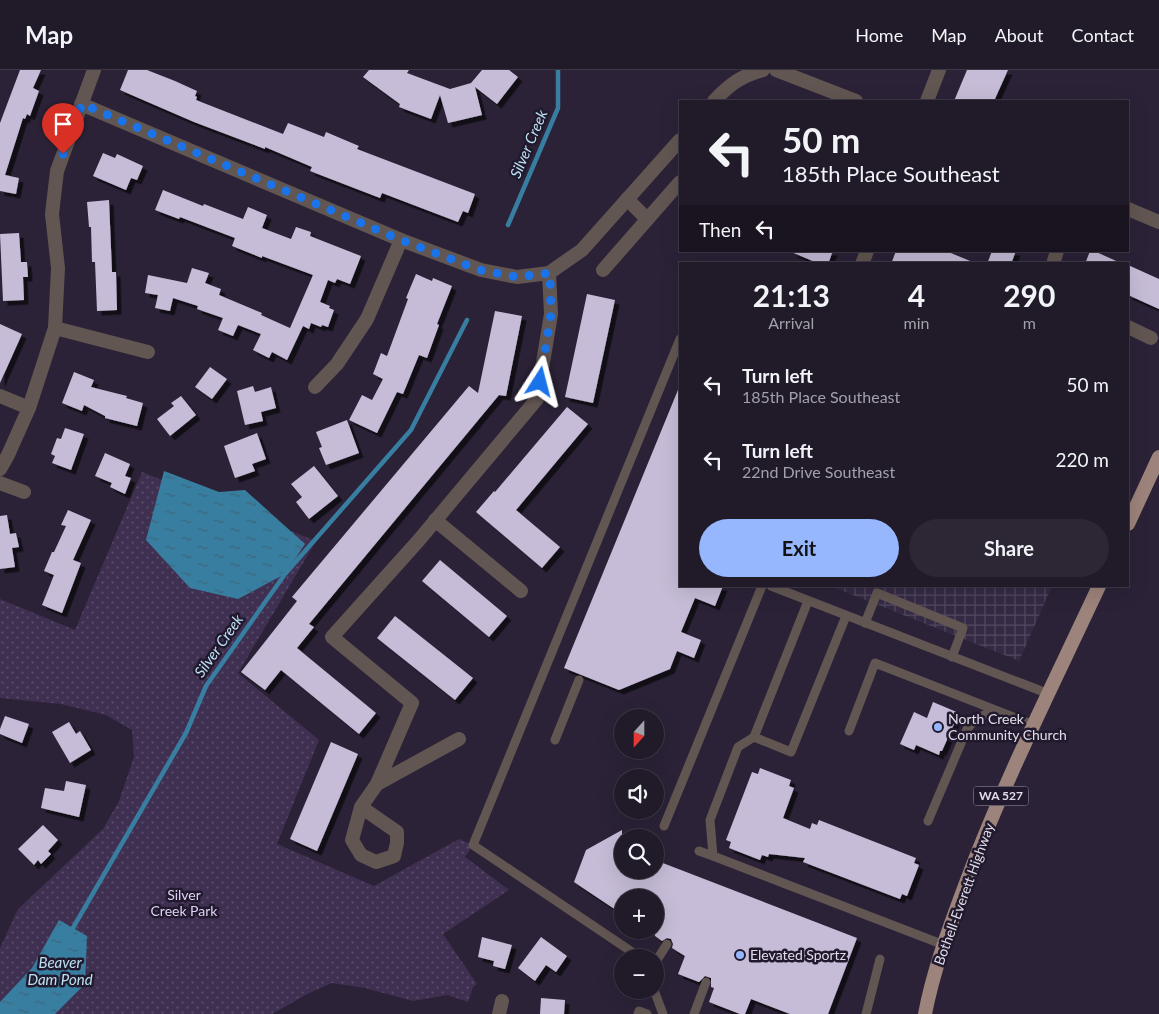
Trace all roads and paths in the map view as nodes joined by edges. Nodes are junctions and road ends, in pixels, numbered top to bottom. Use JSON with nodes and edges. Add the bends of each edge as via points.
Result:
{"nodes":[{"id":1,"x":94,"y":70,"type":"edge"},
{"id":2,"x":763,"y":70,"type":"edge"},
{"id":3,"x":776,"y":70,"type":"edge"},
{"id":4,"x":939,"y":70,"type":"edge"},
{"id":5,"x":722,"y":98,"type":"edge"},
{"id":6,"x":853,"y":100,"type":"edge"},
{"id":7,"x":927,"y":100,"type":"edge"},
{"id":8,"x":82,"y":104,"type":"junction"},
{"id":9,"x":679,"y":141,"type":"edge"},
{"id":10,"x":679,"y":183,"type":"edge"},
{"id":11,"x":628,"y":199,"type":"junction"},
{"id":12,"x":1129,"y":209,"type":"edge"},
{"id":13,"x":647,"y":219,"type":"junction"},
{"id":14,"x":1159,"y":222,"type":"edge"},
{"id":15,"x":401,"y":240,"type":"junction"},
{"id":16,"x":604,"y":270,"type":"dead end"},
{"id":17,"x":550,"y":273,"type":"junction"},
{"id":18,"x":1129,"y":327,"type":"edge"},
{"id":19,"x":55,"y":328,"type":"junction"},
{"id":20,"x":1151,"y":338,"type":"dead end"},
{"id":21,"x":679,"y":341,"type":"edge"},
{"id":22,"x":148,"y":352,"type":"dead end"},
{"id":23,"x":315,"y":387,"type":"dead end"},
{"id":24,"x":0,"y":396,"type":"edge"},
{"id":25,"x":29,"y":408,"type":"junction"},
{"id":26,"x":1159,"y":458,"type":"edge"},
{"id":27,"x":0,"y":469,"type":"edge"},
{"id":28,"x":0,"y":483,"type":"edge"},
{"id":29,"x":24,"y":492,"type":"dead end"},
{"id":30,"x":436,"y":520,"type":"junction"},
{"id":31,"x":1129,"y":522,"type":"edge"},
{"id":32,"x":762,"y":587,"type":"edge"},
{"id":33,"x":773,"y":587,"type":"edge"},
{"id":34,"x":1099,"y":587,"type":"edge"},
{"id":35,"x":521,"y":591,"type":"dead end"},
{"id":36,"x":808,"y":601,"type":"junction"},
{"id":37,"x":846,"y":616,"type":"junction"},
{"id":38,"x":865,"y":623,"type":"junction"},
{"id":39,"x":952,"y":657,"type":"junction"},
{"id":40,"x":579,"y":680,"type":"dead end"},
{"id":41,"x":1049,"y":694,"type":"junction"},
{"id":42,"x":998,"y":710,"type":"junction"},
{"id":43,"x":1034,"y":725,"type":"junction"},
{"id":44,"x":849,"y":731,"type":"dead end"},
{"id":45,"x":754,"y":737,"type":"junction"},
{"id":46,"x":458,"y":739,"type":"dead end"},
{"id":47,"x":555,"y":740,"type":"dead end"},
{"id":48,"x":377,"y":784,"type":"junction"},
{"id":49,"x":361,"y":807,"type":"dead end"},
{"id":50,"x":928,"y":821,"type":"dead end"},
{"id":51,"x":664,"y":826,"type":"dead end"},
{"id":52,"x":699,"y":851,"type":"dead end"},
{"id":53,"x":713,"y":856,"type":"junction"},
{"id":54,"x":667,"y":944,"type":"dead end"},
{"id":55,"x":944,"y":945,"type":"junction"},
{"id":56,"x":628,"y":949,"type":"edge"},
{"id":57,"x":664,"y":949,"type":"edge"},
{"id":58,"x":880,"y":958,"type":"dead end"},
{"id":59,"x":706,"y":982,"type":"dead end"},
{"id":60,"x":657,"y":999,"type":"edge"},
{"id":61,"x":638,"y":1014,"type":"edge"},
{"id":62,"x":647,"y":1014,"type":"edge"},
{"id":63,"x":663,"y":1014,"type":"edge"},
{"id":64,"x":694,"y":1014,"type":"edge"},
{"id":65,"x":866,"y":1014,"type":"edge"},
{"id":66,"x":925,"y":1014,"type":"edge"}],
"edges":[{"from":1,"to":8,"type":"street"},
{"from":2,"to":5,"type":"street","via":[[744,75]]},
{"from":3,"to":6,"type":"street"},
{"from":4,"to":7,"type":"street"},
{"from":8,"to":15,"type":"street"},
{"from":8,"to":19,"type":"street","via":[[57,171],[52,214],[58,268]]},
{"from":9,"to":11,"type":"street"},
{"from":10,"to":13,"type":"street"},
{"from":11,"to":13,"type":"street"},
{"from":11,"to":17,"type":"street","via":[[582,250]]},
{"from":12,"to":14,"type":"street"},
{"from":13,"to":16,"type":"street"},
{"from":15,"to":17,"type":"street","via":[[480,270],[517,277]]},
{"from":15,"to":23,"type":"street","via":[[368,319]]},
{"from":17,"to":30,"type":"street","via":[[551,314],[537,399]]},
{"from":18,"to":20,"type":"street"},
{"from":19,"to":22,"type":"street"},
{"from":19,"to":25,"type":"street"},
{"from":21,"to":56,"type":"lane","via":[[473,845]]},
{"from":24,"to":25,"type":"street"},
{"from":25,"to":27,"type":"street"},
{"from":26,"to":31,"type":"main road"},
{"from":28,"to":29,"type":"street"},
{"from":30,"to":35,"type":"street"},
{"from":30,"to":48,"type":"street","via":[[332,637],[412,703]]},
{"from":32,"to":51,"type":"lane"},
{"from":33,"to":36,"type":"lane"},
{"from":34,"to":41,"type":"main road","name":"Bothell-Everett Highway","number":"WA 527"},
{"from":36,"to":37,"type":"lane"},
{"from":36,"to":45,"type":"lane"},
{"from":37,"to":38,"type":"lane"},
{"from":37,"to":45,"type":"lane","via":[[792,752]]},
{"from":38,"to":39,"type":"lane"},
{"from":38,"to":39,"type":"lane","via":[[877,593],[964,628]]},
{"from":39,"to":41,"type":"lane"},
{"from":40,"to":47,"type":"lane"},
{"from":41,"to":43,"type":"main road","name":"Bothell-Everett Highway","number":"WA 527"},
{"from":42,"to":43,"type":"lane"},
{"from":42,"to":44,"type":"lane","via":[[875,663]]},
{"from":42,"to":50,"type":"lane","via":[[981,716],[967,729]]},
{"from":43,"to":55,"type":"main road","name":"Bothell-Everett Highway","number":"WA 527","via":[[975,856]]},
{"from":45,"to":53,"type":"lane","via":[[738,747],[710,820]]},
{"from":46,"to":48,"type":"street"},
{"from":48,"to":49,"type":"street"},
{"from":52,"to":53,"type":"lane"},
{"from":53,"to":55,"type":"lane"},
{"from":54,"to":57,"type":"lane"},
{"from":55,"to":66,"type":"main road","name":"Bothell-Everett Highway","number":"WA 527"},
{"from":58,"to":65,"type":"lane"},
{"from":59,"to":64,"type":"lane"},
{"from":60,"to":63,"type":"lane"},
{"from":61,"to":62,"type":"lane","via":[[639,1011]]}]}
